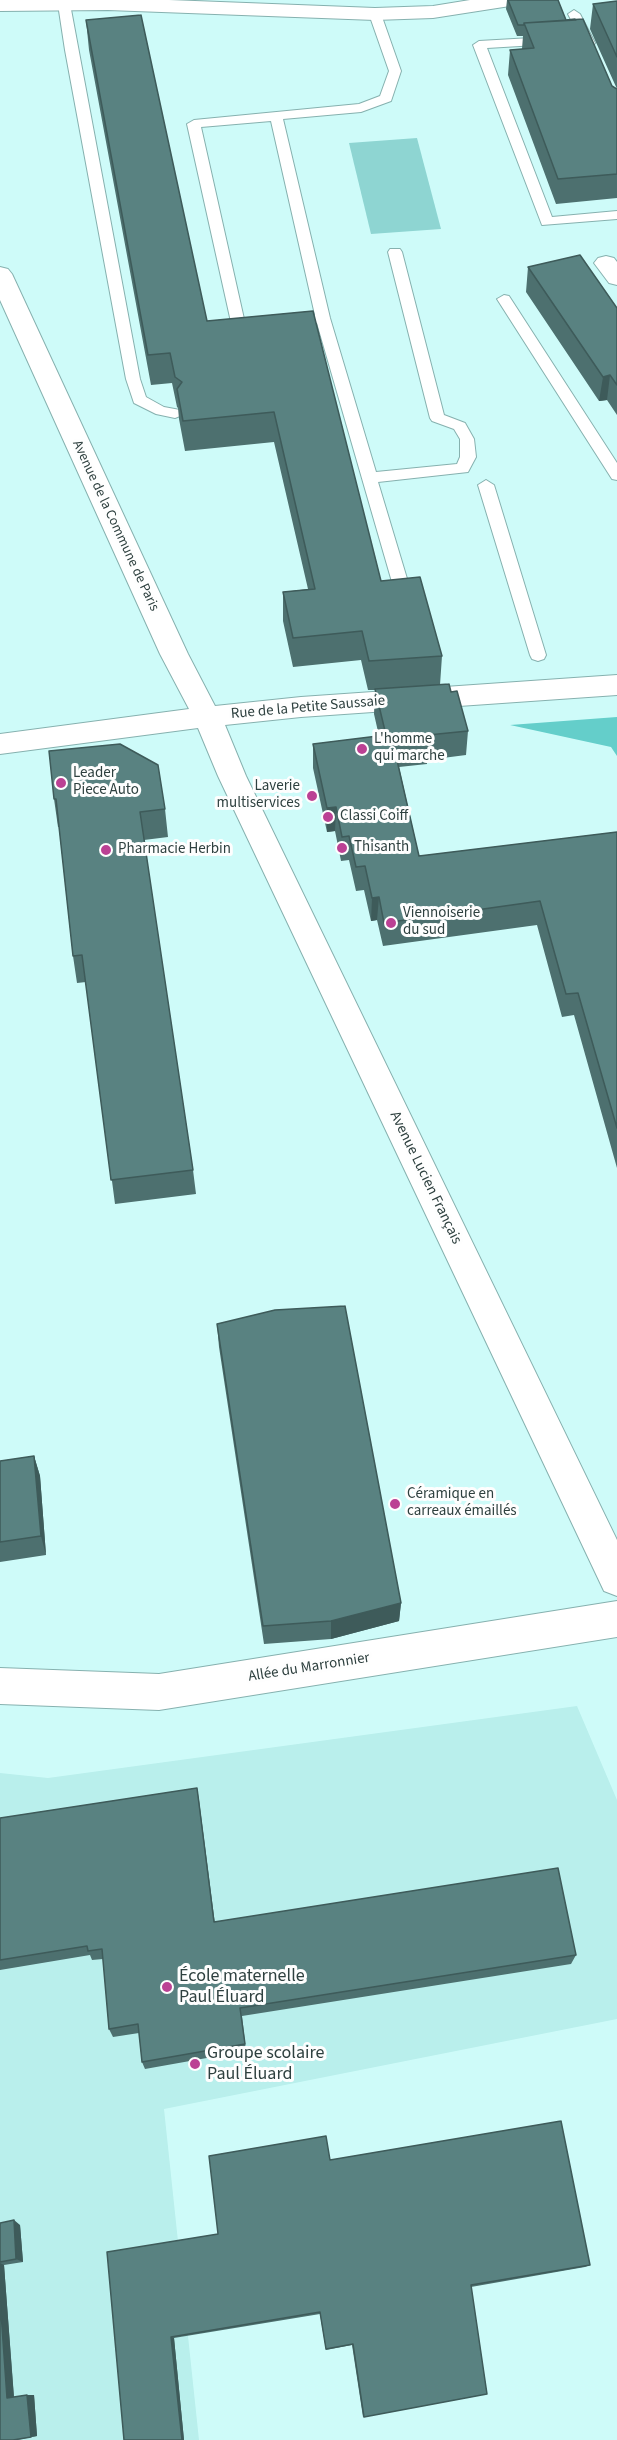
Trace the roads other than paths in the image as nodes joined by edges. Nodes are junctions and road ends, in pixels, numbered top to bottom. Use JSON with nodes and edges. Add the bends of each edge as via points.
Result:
{"nodes":[{"id":1,"x":510,"y":0,"type":"edge"},
{"id":2,"x":108,"y":2,"type":"edge"},
{"id":3,"x":64,"y":4,"type":"junction"},
{"id":4,"x":0,"y":5,"type":"edge"},
{"id":5,"x":373,"y":7,"type":"edge"},
{"id":6,"x":574,"y":14,"type":"dead end"},
{"id":7,"x":576,"y":39,"type":"junction"},
{"id":8,"x":596,"y":59,"type":"edge"},
{"id":9,"x":276,"y":117,"type":"junction"},
{"id":10,"x":617,"y":215,"type":"edge"},
{"id":11,"x":395,"y":252,"type":"dead end"},
{"id":12,"x":0,"y":274,"type":"edge"},
{"id":13,"x":504,"y":299,"type":"dead end"},
{"id":14,"x":323,"y":318,"type":"junction"},
{"id":15,"x":175,"y":413,"type":"dead end"},
{"id":16,"x":617,"y":475,"type":"edge"},
{"id":17,"x":371,"y":478,"type":"junction"},
{"id":18,"x":486,"y":485,"type":"dead end"},
{"id":19,"x":400,"y":582,"type":"edge"},
{"id":20,"x":538,"y":655,"type":"dead end"},
{"id":21,"x":617,"y":685,"type":"edge"},
{"id":22,"x":207,"y":717,"type":"junction"},
{"id":23,"x":0,"y":744,"type":"edge"},
{"id":24,"x":232,"y":776,"type":"joint"},
{"id":25,"x":617,"y":1579,"type":"edge"},
{"id":26,"x":617,"y":1619,"type":"edge"},
{"id":27,"x":0,"y":1686,"type":"edge"}],
"edges":[{"from":1,"to":5,"type":"street","via":[[433,12]]},
{"from":2,"to":3,"type":"street"},
{"from":2,"to":5,"type":"street"},
{"from":3,"to":4,"type":"street"},
{"from":3,"to":15,"type":"lane","via":[[133,379],[139,400]]},
{"from":5,"to":9,"type":"lane","via":[[395,71],[386,98],[362,108]]},
{"from":6,"to":7,"type":"lane"},
{"from":7,"to":8,"type":"lane"},
{"from":7,"to":10,"type":"lane","via":[[479,45],[548,222]]},
{"from":9,"to":14,"type":"lane"},
{"from":9,"to":14,"type":"lane","via":[[194,124],[238,322],[256,326]]},
{"from":11,"to":17,"type":"lane","via":[[437,418],[460,426],[467,439],[468,457],[463,468]]},
{"from":12,"to":22,"type":"street","name":"Avenue de la Commune de Paris","via":[[174,654]]},
{"from":13,"to":16,"type":"lane"},
{"from":14,"to":17,"type":"lane"},
{"from":17,"to":19,"type":"lane"},
{"from":18,"to":20,"type":"lane"},
{"from":21,"to":22,"type":"street","name":"Rue de la Petite Saussaie"},
{"from":22,"to":23,"type":"street","name":"Rue de la Petite Saussaie"},
{"from":22,"to":24,"type":"street","name":"Avenue de la Commune de Paris"},
{"from":24,"to":25,"type":"street","name":"Avenue Lucien Français"},
{"from":26,"to":27,"type":"street","name":"Allée du Marronnier","via":[[159,1692]]}]}
